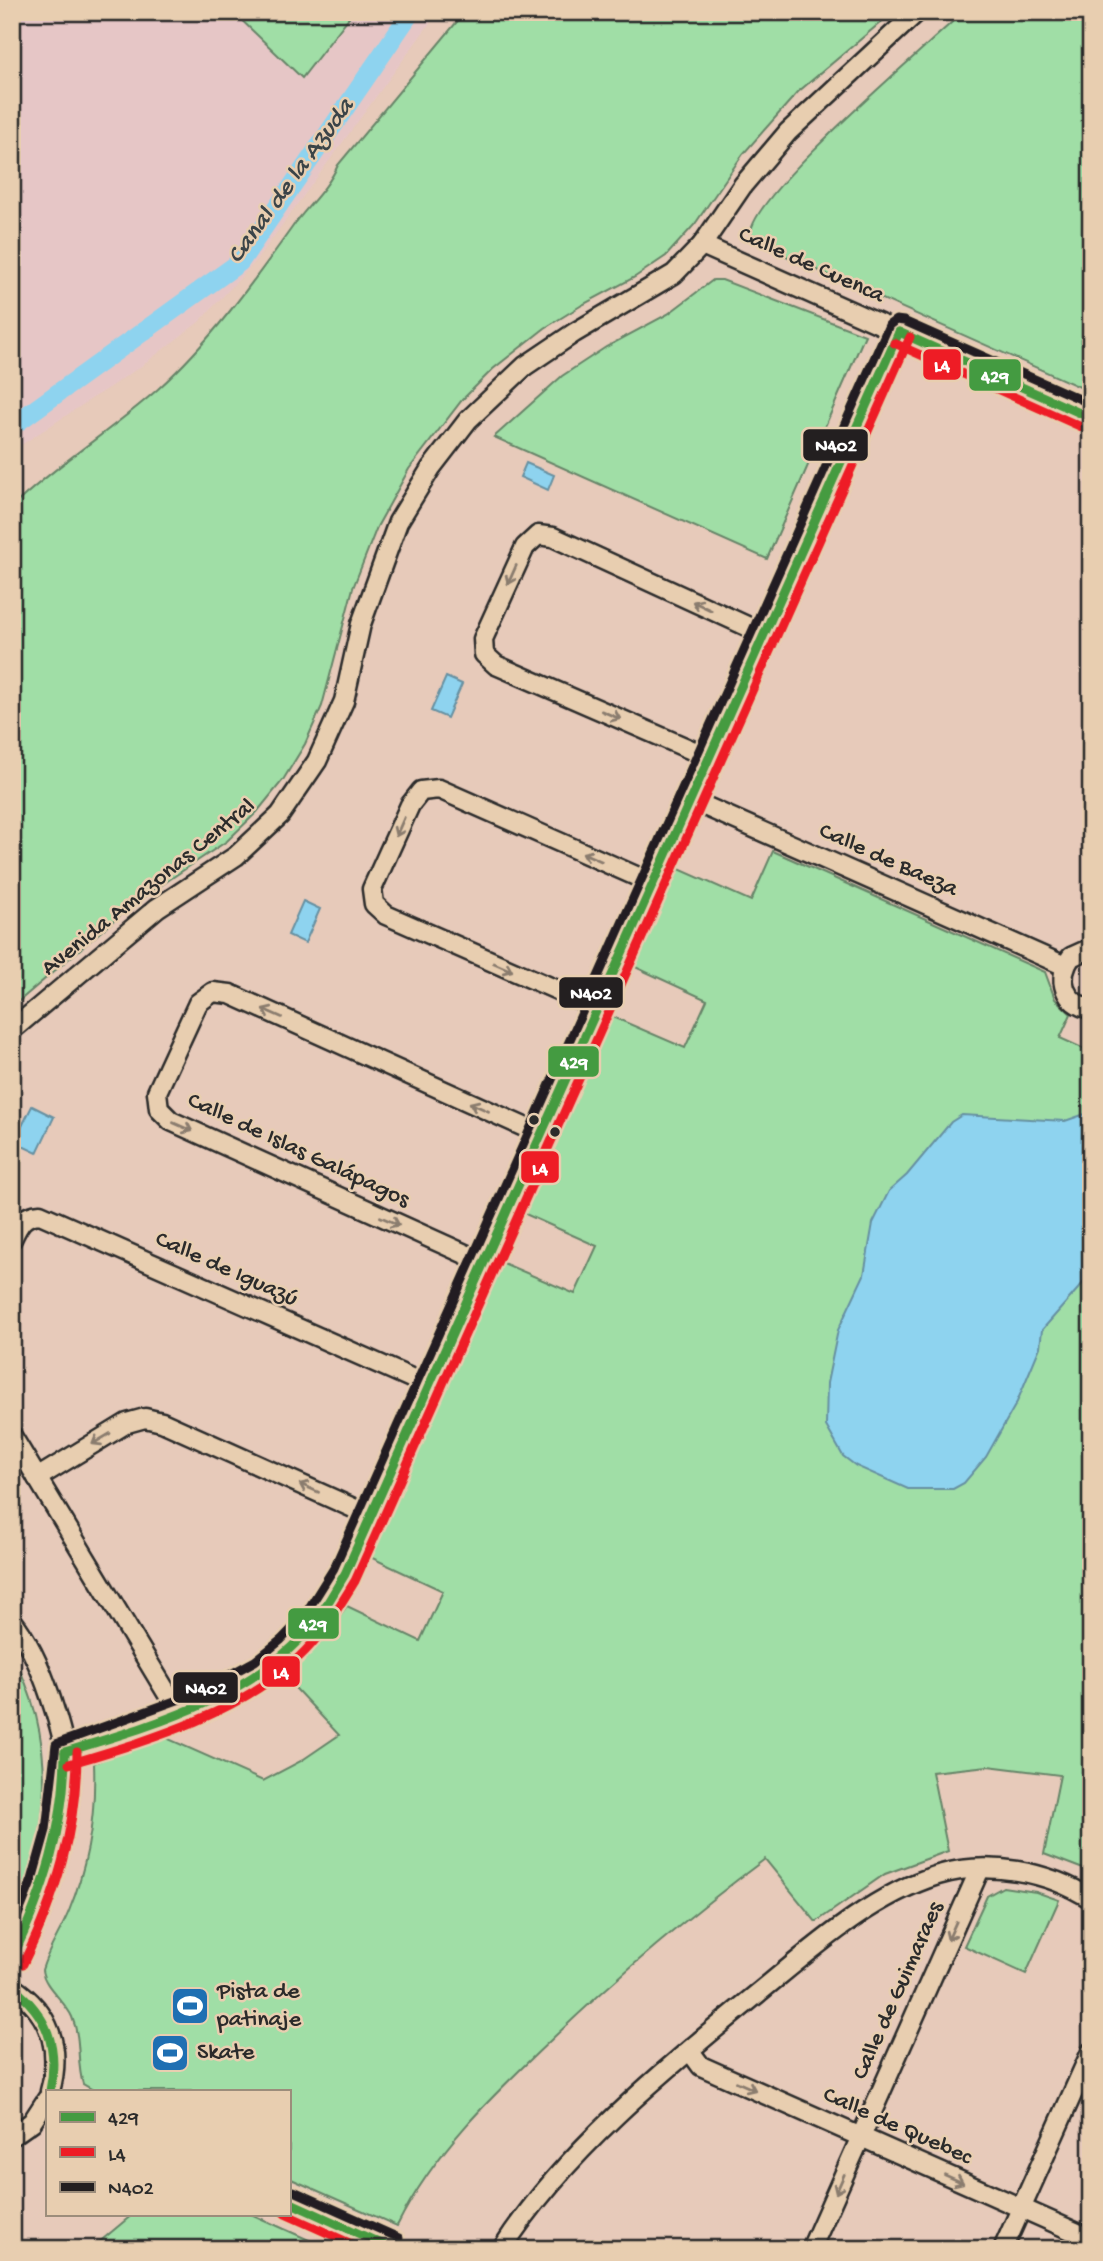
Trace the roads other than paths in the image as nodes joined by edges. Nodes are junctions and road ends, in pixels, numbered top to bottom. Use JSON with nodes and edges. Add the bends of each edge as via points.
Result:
{"nodes":[{"id":1,"x":917,"y":12,"type":"edge"},
{"id":2,"x":702,"y":245,"type":"junction"},
{"id":3,"x":899,"y":332,"type":"junction"},
{"id":4,"x":1091,"y":418,"type":"edge"},
{"id":5,"x":764,"y":634,"type":"junction"},
{"id":6,"x":710,"y":758,"type":"junction"},
{"id":7,"x":691,"y":800,"type":"junction"},
{"id":8,"x":654,"y":884,"type":"junction"},
{"id":9,"x":1091,"y":948,"type":"edge"},
{"id":10,"x":1065,"y":966,"type":"junction"},
{"id":11,"x":598,"y":1008,"type":"junction"},
{"id":12,"x":1091,"y":1009,"type":"edge"},
{"id":13,"x":12,"y":1030,"type":"edge"},
{"id":14,"x":542,"y":1135,"type":"junction"},
{"id":15,"x":12,"y":1239,"type":"edge"},
{"id":16,"x":485,"y":1263,"type":"junction"},
{"id":17,"x":429,"y":1386,"type":"junction"},
{"id":18,"x":12,"y":1436,"type":"edge"},
{"id":19,"x":37,"y":1478,"type":"junction"},
{"id":20,"x":371,"y":1516,"type":"junction"},
{"id":21,"x":12,"y":1620,"type":"edge"},
{"id":22,"x":179,"y":1713,"type":"junction"},
{"id":23,"x":65,"y":1752,"type":"junction"},
{"id":24,"x":980,"y":1869,"type":"junction"},
{"id":25,"x":1091,"y":1899,"type":"edge"},
{"id":26,"x":12,"y":1959,"type":"edge"},
{"id":27,"x":12,"y":1987,"type":"edge"},
{"id":28,"x":690,"y":2051,"type":"junction"},
{"id":29,"x":1091,"y":2052,"type":"edge"},
{"id":30,"x":50,"y":2090,"type":"edge"},
{"id":31,"x":46,"y":2101,"type":"edge"},
{"id":32,"x":12,"y":2136,"type":"edge"},
{"id":33,"x":860,"y":2138,"type":"junction"},
{"id":34,"x":290,"y":2202,"type":"edge"},
{"id":35,"x":1021,"y":2208,"type":"junction"},
{"id":36,"x":1091,"y":2239,"type":"edge"},
{"id":37,"x":394,"y":2249,"type":"edge"},
{"id":38,"x":502,"y":2249,"type":"edge"},
{"id":39,"x":811,"y":2249,"type":"edge"},
{"id":40,"x":1003,"y":2249,"type":"edge"}],
"edges":[{"from":1,"to":2,"type":"street","name":"Avenida Amazonas Central","via":[[788,132],[743,185]]},
{"from":2,"to":3,"type":"street","name":"Calle de Cuenca"},
{"from":2,"to":13,"type":"street","name":"Avenida Amazonas Central","via":[[674,274],[525,366],[468,420],[398,522],[361,624],[344,701],[317,761],[280,815],[236,856],[157,908]]},
{"from":3,"to":4,"type":"street","name":"Calle de Cuenca"},
{"from":3,"to":5,"type":"street"},
{"from":5,"to":6,"type":"street"},
{"from":5,"to":6,"type":"street","one_way":true,"via":[[553,537],[538,535],[525,547],[483,639],[484,654],[496,665]]},
{"from":6,"to":7,"type":"street"},
{"from":7,"to":8,"type":"street"},
{"from":7,"to":10,"type":"street","name":"Calle de Baeza"},
{"from":8,"to":11,"type":"street"},
{"from":8,"to":11,"type":"street","one_way":true,"via":[[439,789],[421,791],[410,805],[372,889],[374,904],[386,915]]},
{"from":9,"to":10,"type":"street","via":[[1078,952]]},
{"from":10,"to":12,"type":"street","via":[[1063,989],[1071,1000]]},
{"from":11,"to":14,"type":"street"},
{"from":14,"to":16,"type":"street"},
{"from":14,"to":16,"type":"street","name":"Calle de Islas Galápagos","one_way":true,"via":[[222,993],[213,992],[198,1003],[157,1092],[159,1109],[171,1121]]},
{"from":15,"to":17,"type":"street","name":"Calle de Iguazú","via":[[20,1222],[40,1214]]},
{"from":16,"to":17,"type":"street"},
{"from":17,"to":20,"type":"street"},
{"from":18,"to":19,"type":"street"},
{"from":20,"to":19,"type":"street","one_way":true,"via":[[145,1418],[127,1423]]},
{"from":19,"to":22,"type":"street"},
{"from":20,"to":22,"type":"street","via":[[345,1574],[312,1625],[273,1662]]},
{"from":21,"to":23,"type":"street","via":[[42,1673]]},
{"from":22,"to":23,"type":"street"},
{"from":23,"to":26,"type":"street","via":[[55,1855],[37,1908]]},
{"from":24,"to":25,"type":"street","via":[[1026,1871],[1072,1886]]},
{"from":24,"to":28,"type":"street","via":[[939,1874],[895,1893],[789,1968]]},
{"from":24,"to":33,"type":"street","name":"Calle de Guimaraes","one_way":true},
{"from":27,"to":30,"type":"street","via":[[36,2006],[54,2041],[56,2069]]},
{"from":28,"to":33,"type":"street","name":"Calle de Quebec","one_way":true,"via":[[701,2066]]},
{"from":28,"to":38,"type":"street","via":[[557,2178]]},
{"from":29,"to":35,"type":"street"},
{"from":31,"to":32,"type":"street","via":[[32,2122]]},
{"from":33,"to":35,"type":"street","name":"Calle de Quebec","one_way":true},
{"from":33,"to":39,"type":"street","name":"Calle de Guimaraes","one_way":true},
{"from":34,"to":37,"type":"street"},
{"from":35,"to":36,"type":"street","name":"Calle de Quebec"},
{"from":35,"to":40,"type":"street"}]}
